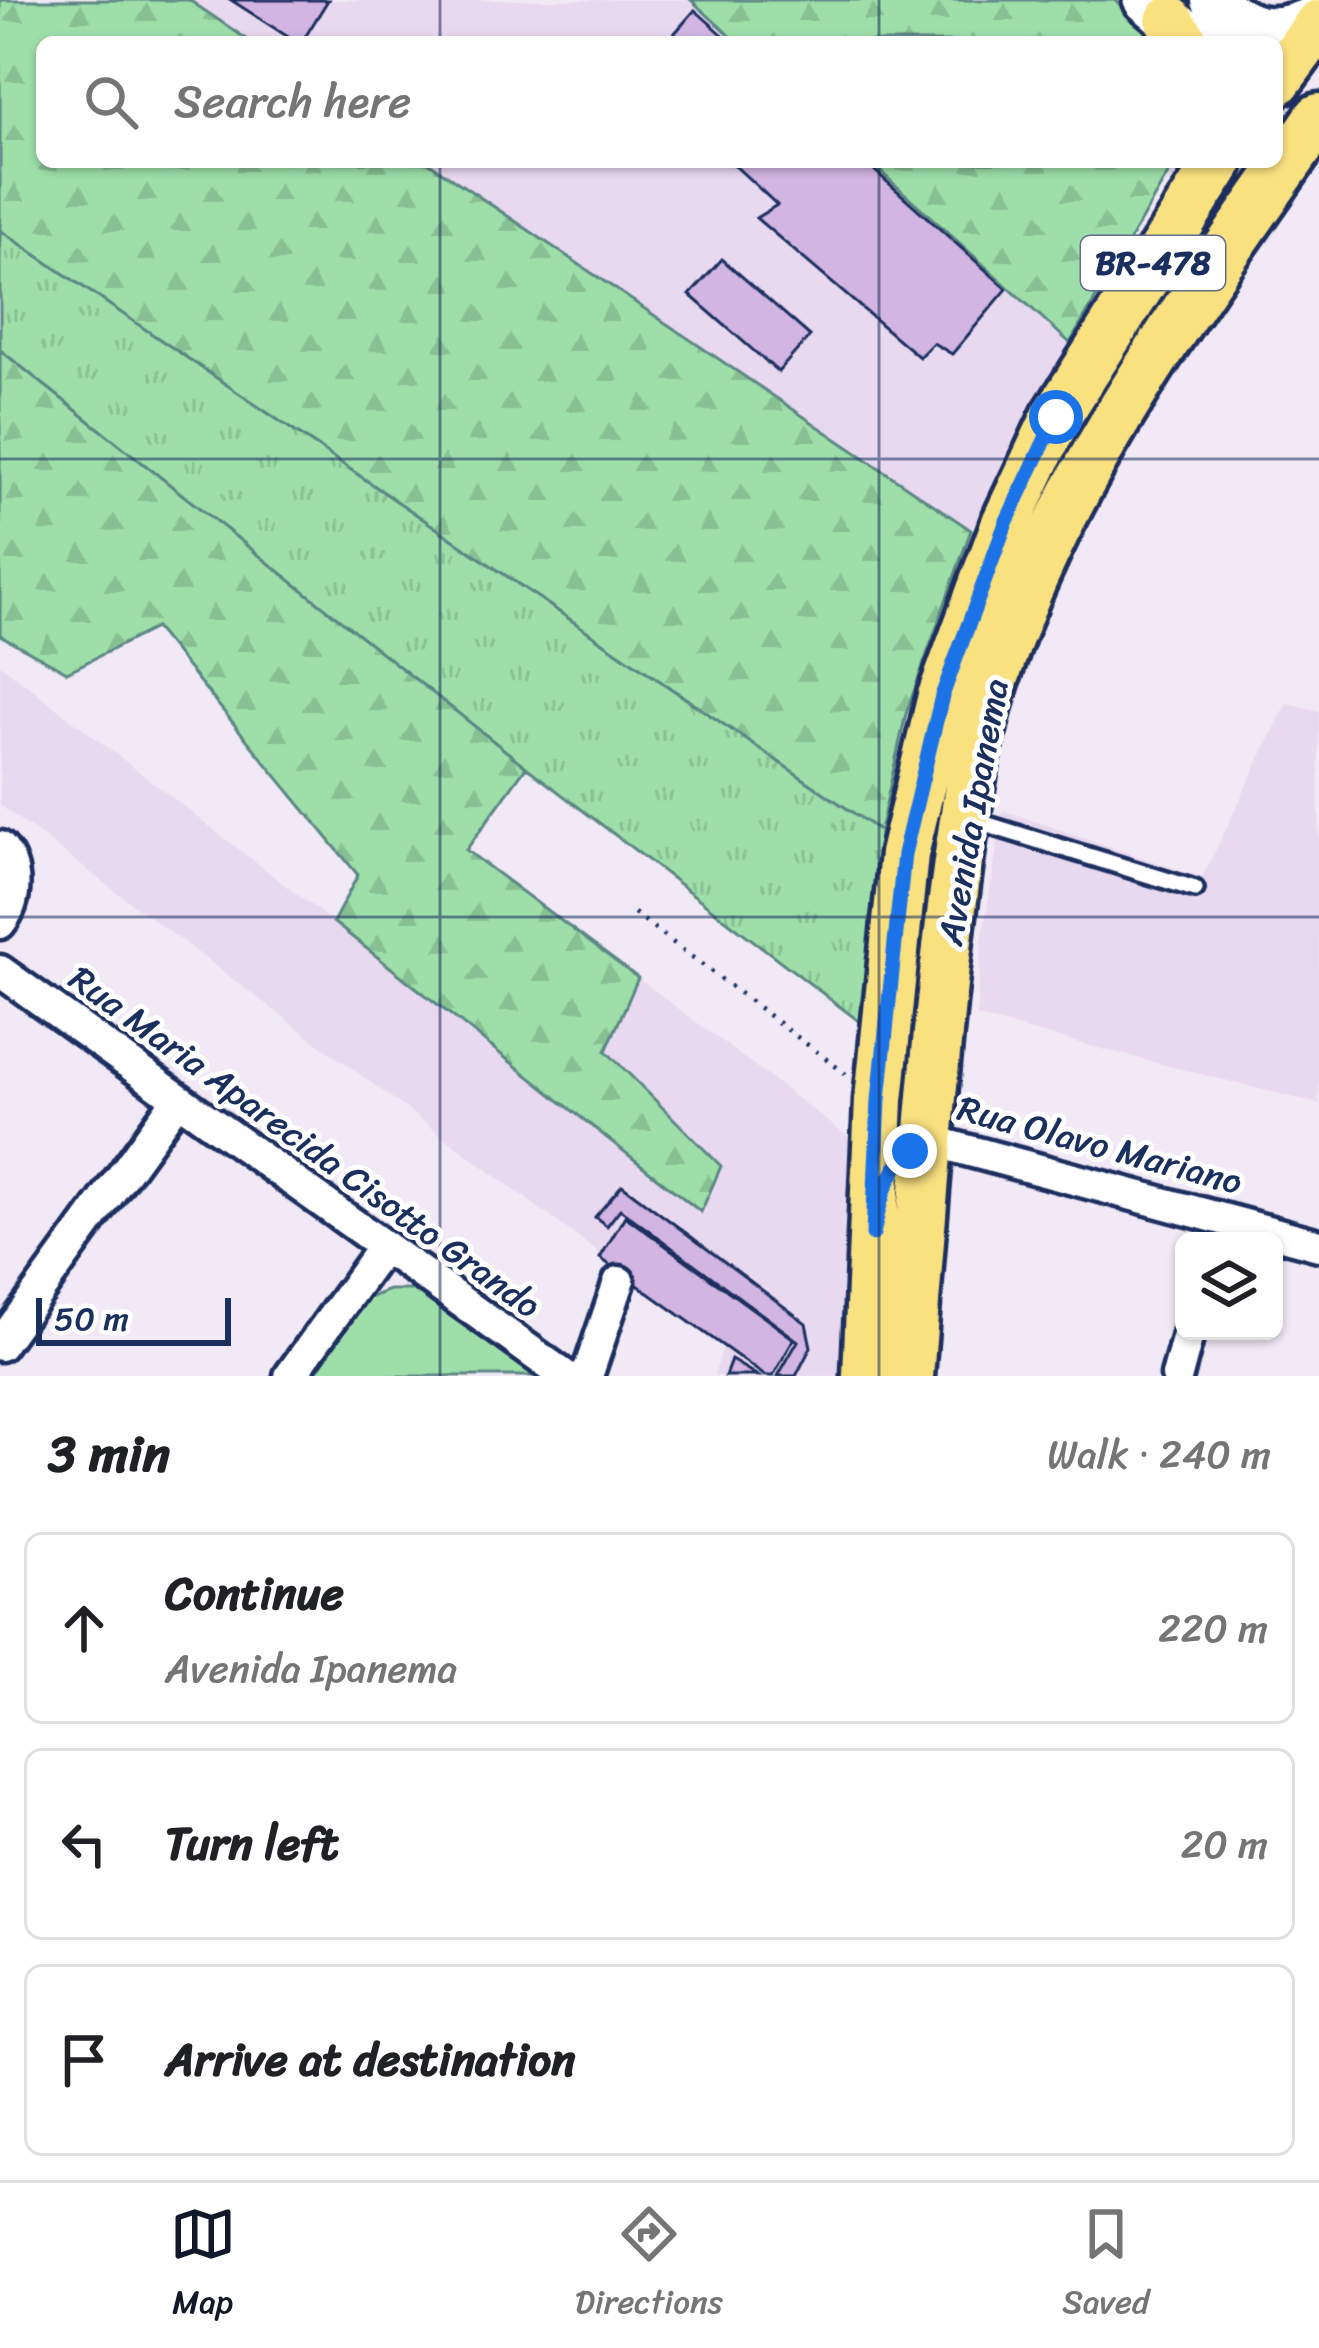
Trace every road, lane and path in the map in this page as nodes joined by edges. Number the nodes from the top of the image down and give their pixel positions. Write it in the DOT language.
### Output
graph roads {
  1 [pos="1214,0"];
  2 [pos="1319,15"];
  3 [pos="1319,24"];
  4 [pos="1289,74"];
  5 [pos="1319,118"];
  6 [pos="1215,168"];
  7 [pos="964,817"];
  8 [pos="0,847"];
  9 [pos="1196,889"];
  10 [pos="634,913"];
  11 [pos="0,923"];
  12 [pos="0,971"];
  13 [pos="177,1100"];
  14 [pos="879,1100"];
  15 [pos="929,1140"];
  16 [pos="1215,1229"];
  17 [pos="873,1234"];
  18 [pos="1319,1245"];
  19 [pos="384,1246"];
  20 [pos="619,1282"];
  21 [pos="1187,1340"];
  22 [pos="0,1345"];
  23 [pos="290,1376"];
  24 [pos="565,1376"];
  25 [pos="587,1376"];
  26 [pos="866,1376"];
  27 [pos="909,1376"];
  28 [pos="1178,1376"];
  1 -- 2 [label="main road"];
  3 -- 4 [label="main road"];
  5 -- 7 [label="main road, Avenida Ipanema / BR-478"];
  6 -- 14 [label="main road, Avenida Ipanema / BR-478"];
  7 -- 9 [label="lane"];
  7 -- 15 [label="main road, Avenida Ipanema / BR-478"];
  8 -- 11 [label="street"];
  10 -- 14 [label="path"];
  12 -- 13 [label="street, Rua Maria Aparecida Cisotto Grando"];
  13 -- 19 [label="street, Rua Maria Aparecida Cisotto Grando"];
  13 -- 22 [label="street"];
  14 -- 17 [label="main road, Avenida Ipanema / BR-478"];
  15 -- 16 [label="street, Rua Olavo Mariano"];
  15 -- 17 [label="main road"];
  15 -- 27 [label="main road, Avenida Ipanema / BR-478"];
  16 -- 18 [label="street, Rua Olavo Mariano"];
  17 -- 26 [label="main road, Avenida Ipanema / BR-478"];
  19 -- 23 [label="street"];
  19 -- 24 [label="street, Rua Maria Aparecida Cisotto Grando"];
  20 -- 25 [label="street"];
  21 -- 28 [label="street"];
}
